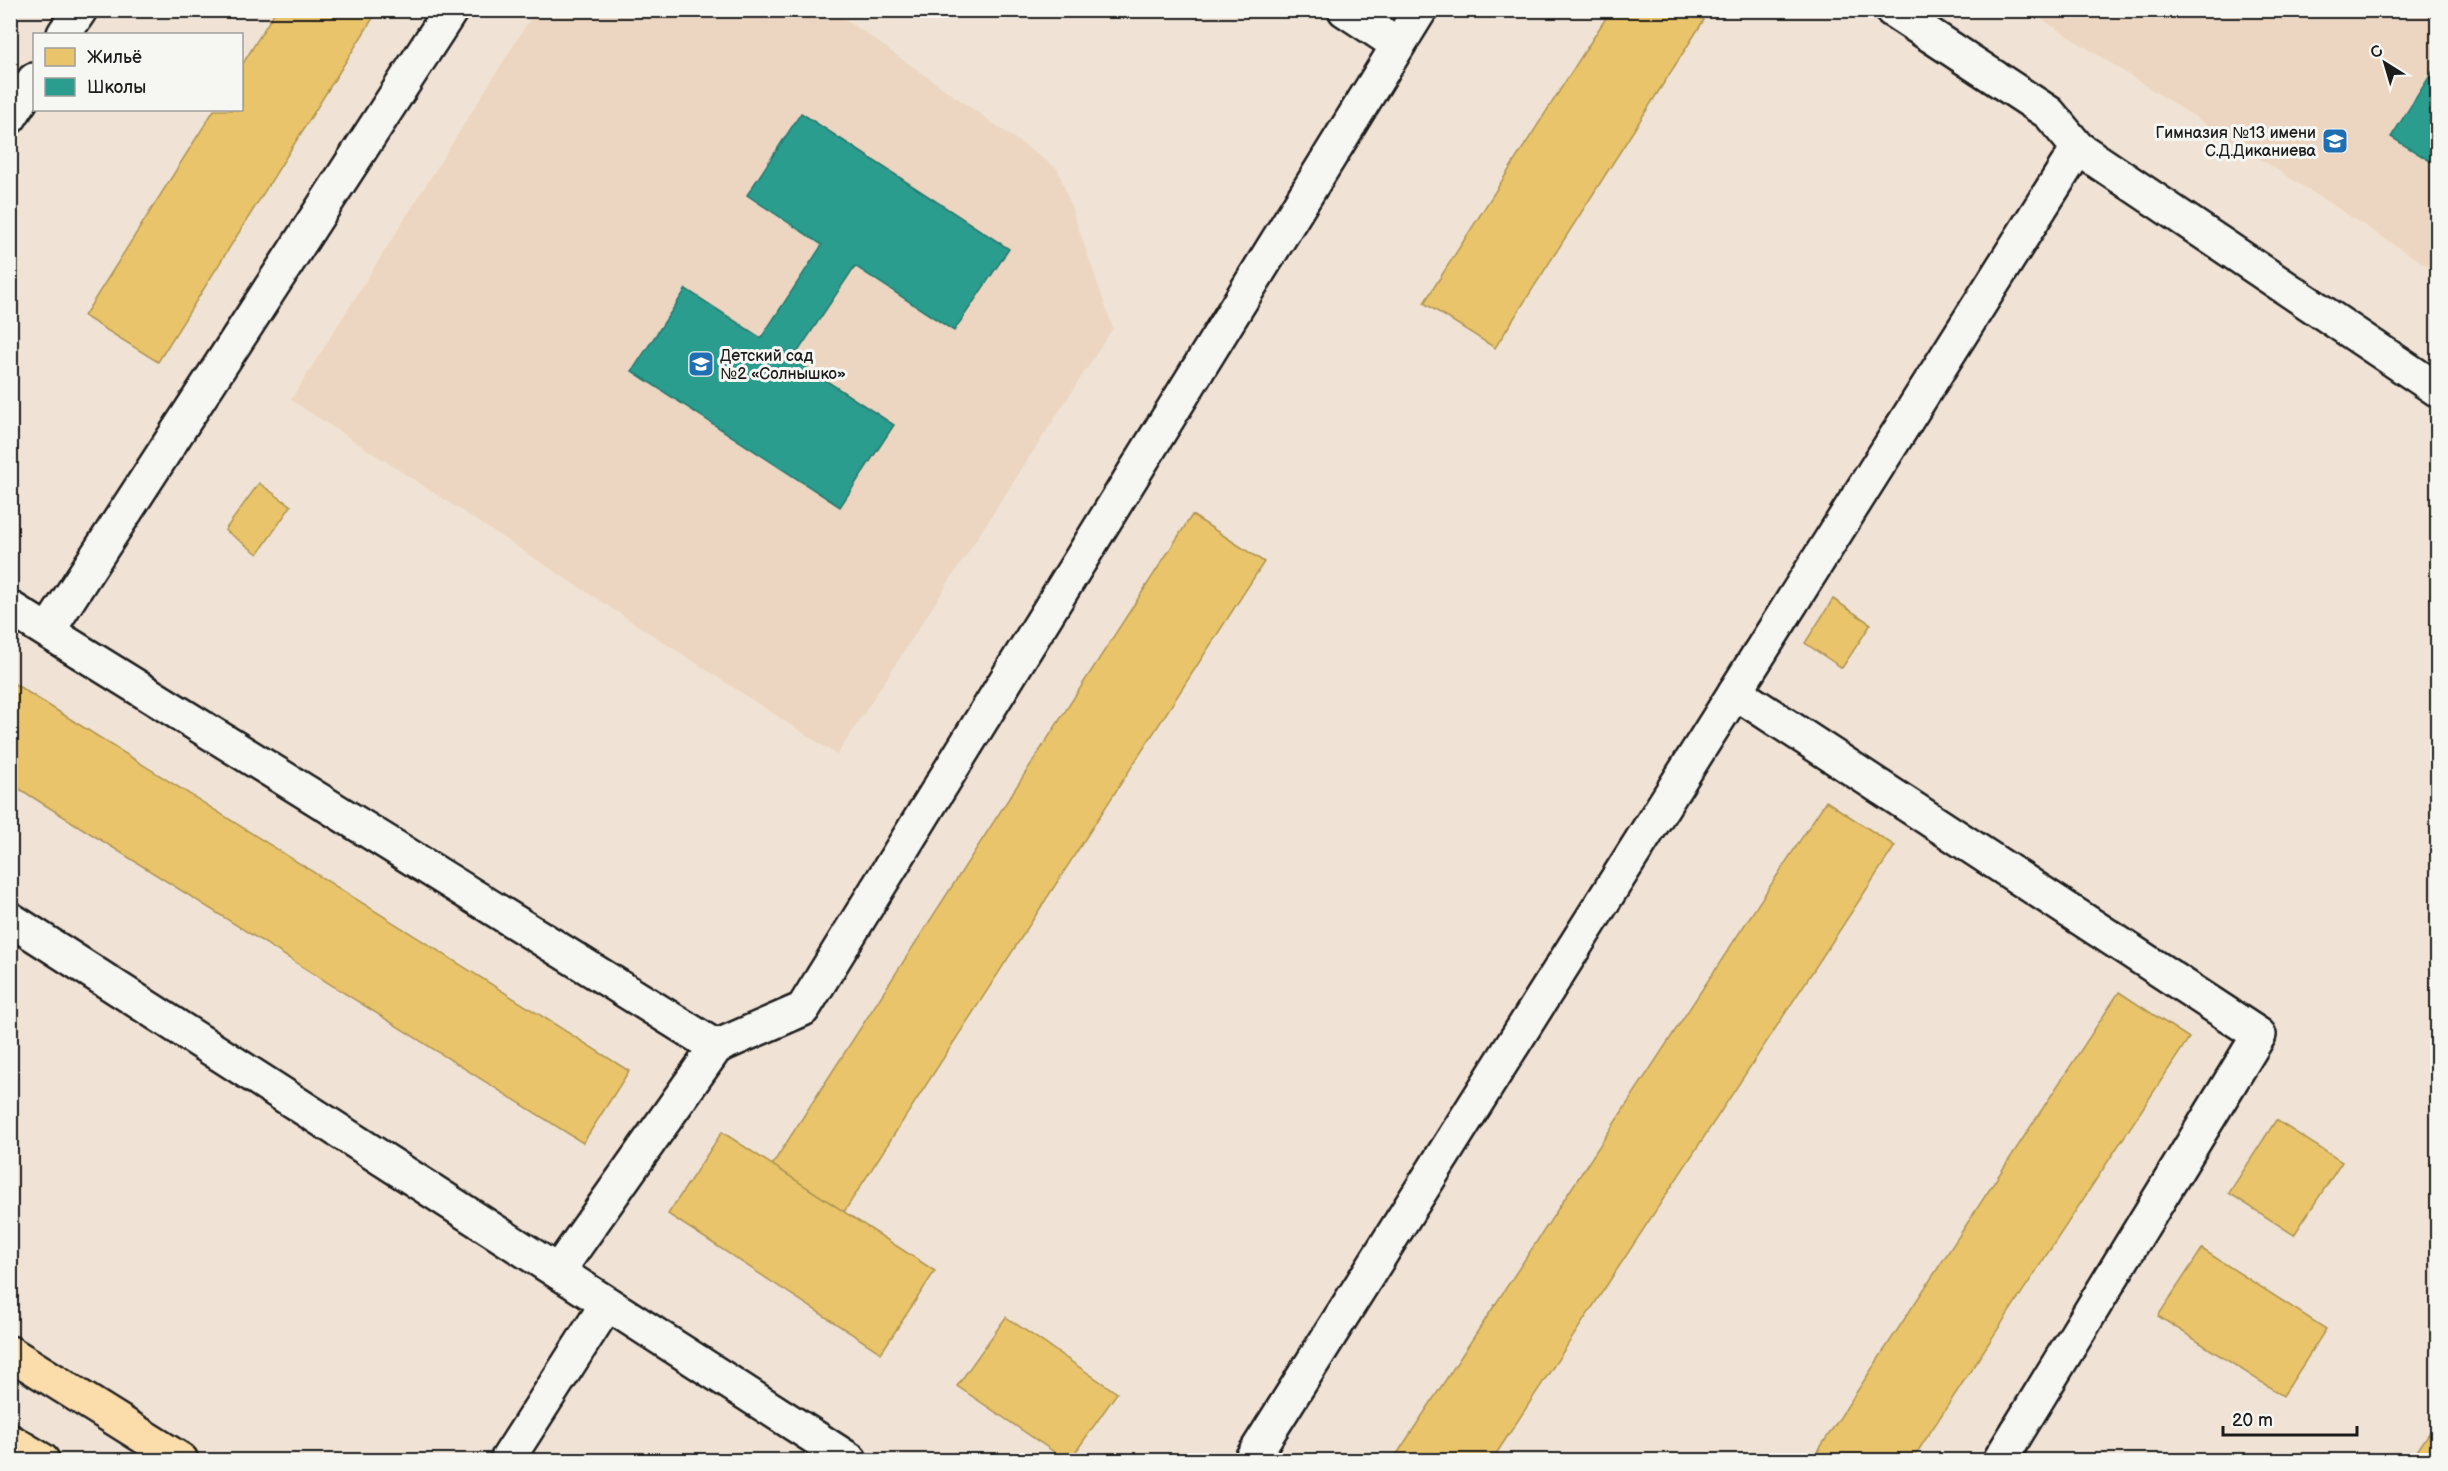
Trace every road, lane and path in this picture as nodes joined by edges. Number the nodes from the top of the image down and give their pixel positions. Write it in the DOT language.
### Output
graph roads {
  1 [pos="80,10"];
  2 [pos="451,10"];
  3 [pos="1345,10"];
  4 [pos="1420,10"];
  5 [pos="1892,10"];
  6 [pos="65,33"];
  7 [pos="1398,45"];
  8 [pos="33,82"];
  9 [pos="10,117"];
  10 [pos="2078,148"];
  11 [pos="2438,390"];
  12 [pos="10,608"];
  13 [pos="48,631"];
  14 [pos="1735,692"];
  15 [pos="10,919"];
  16 [pos="716,1047"];
  17 [pos="558,1271"];
  18 [pos="607,1304"];
  19 [pos="10,1353"];
  20 [pos="10,1441"];
  21 [pos="42,1461"];
  22 [pos="181,1461"];
  23 [pos="507,1461"];
  24 [pos="850,1461"];
  25 [pos="1251,1461"];
  26 [pos="2000,1461"];
  1 -- 6 [label="lane"];
  2 -- 13 [label="lane"];
  3 -- 7 [label="lane"];
  4 -- 7 [label="lane"];
  5 -- 10 [label="lane"];
  7 -- 16 [label="lane"];
  8 -- 9 [label="lane"];
  10 -- 11 [label="lane"];
  10 -- 14 [label="lane"];
  12 -- 13 [label="lane"];
  13 -- 16 [label="lane"];
  14 -- 25 [label="lane"];
  14 -- 26 [label="lane"];
  15 -- 17 [label="lane"];
  16 -- 17 [label="lane"];
  17 -- 18 [label="lane"];
  18 -- 23 [label="lane"];
  18 -- 24 [label="lane"];
  19 -- 22 [label="main road"];
  20 -- 21 [label="main road"];
}
